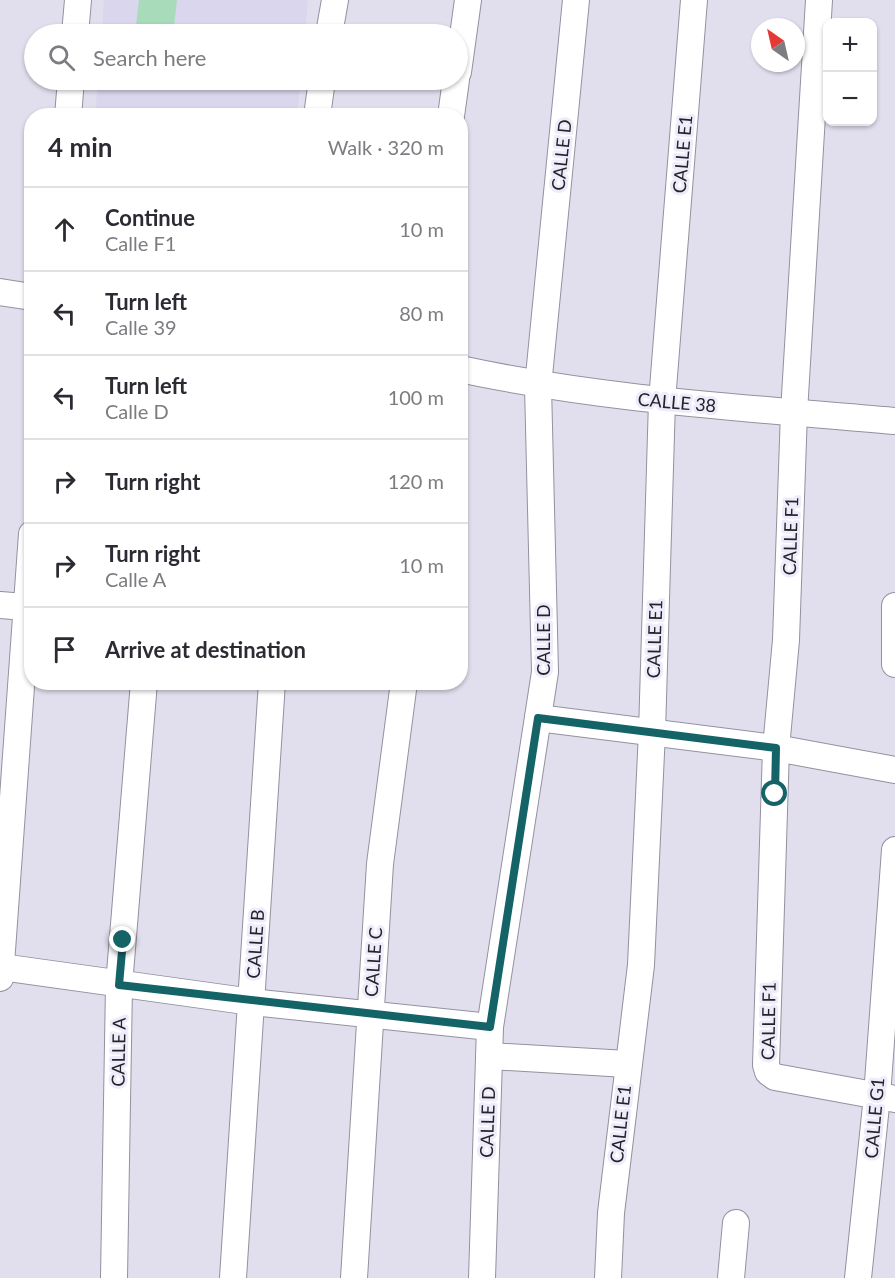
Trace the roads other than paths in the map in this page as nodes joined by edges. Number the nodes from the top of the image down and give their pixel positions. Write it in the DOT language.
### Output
graph roads {
  1 [pos="78,0"];
  2 [pos="334,0"];
  3 [pos="468,0"];
  4 [pos="576,0"];
  5 [pos="694,0"];
  6 [pos="819,0"];
  7 [pos="76,24"];
  8 [pos="330,24"];
  9 [pos="465,24"];
  10 [pos="70,90"];
  11 [pos="321,90"];
  12 [pos="455,90"];
  13 [pos="69,108"];
  14 [pos="318,108"];
  15 [pos="452,108"];
  16 [pos="0,292"];
  17 [pos="24,296"];
  18 [pos="468,371"];
  19 [pos="538,386"];
  20 [pos="662,401"];
  21 [pos="794,412"];
  22 [pos="895,420"];
  23 [pos="0,605"];
  24 [pos="895,606"];
  25 [pos="24,607"];
  26 [pos="24,620"];
  27 [pos="895,664"];
  28 [pos="143,690"];
  29 [pos="272,690"];
  30 [pos="403,690"];
  31 [pos="538,718"];
  32 [pos="652,732"];
  33 [pos="776,748"];
  34 [pos="895,770"];
  35 [pos="895,850"];
  36 [pos="2,914"];
  37 [pos="1,973"];
  38 [pos="119,985"];
  39 [pos="252,1002"];
  40 [pos="370,1014"];
  41 [pos="490,1027"];
  42 [pos="489,1056"];
  43 [pos="627,1064"];
  44 [pos="886,1097"];
  45 [pos="736,1223"];
  46 [pos="114,1278"];
  47 [pos="233,1278"];
  48 [pos="354,1278"];
  49 [pos="482,1278"];
  50 [pos="608,1278"];
  51 [pos="732,1278"];
  52 [pos="858,1278"];
  1 -- 7 [label="street"];
  2 -- 8 [label="street"];
  3 -- 9 [label="street"];
  4 -- 19 [label="street, CALLE D"];
  5 -- 20 [label="street, CALLE E1"];
  6 -- 21 [label="street, CALLE F1"];
  10 -- 13 [label="street"];
  11 -- 14 [label="street"];
  12 -- 15 [label="street"];
  16 -- 17 [label="street"];
  18 -- 19 [label="street, CALLE 38"];
  19 -- 20 [label="street, CALLE 38"];
  19 -- 31 [label="street, CALLE D"];
  20 -- 21 [label="street, CALLE 38"];
  20 -- 32 [label="street, CALLE E1"];
  21 -- 22 [label="street, CALLE 38"];
  21 -- 33 [label="street, CALLE F1"];
  23 -- 25 [label="street"];
  24 -- 27 [label="street"];
  26 -- 36 [label="street"];
  28 -- 38 [label="street, CALLE A"];
  29 -- 39 [label="street, CALLE B"];
  30 -- 40 [label="street, CALLE C"];
  31 -- 32 [label="street"];
  31 -- 41 [label="street, CALLE D"];
  32 -- 33 [label="street"];
  32 -- 43 [label="street, CALLE E1"];
  33 -- 34 [label="street"];
  33 -- 44 [label="street, CALLE F1"];
  35 -- 44 [label="street, CALLE G1"];
  36 -- 37 [label="street"];
  37 -- 38 [label="street"];
  38 -- 39 [label="street"];
  38 -- 46 [label="street, CALLE A"];
  39 -- 40 [label="street"];
  39 -- 47 [label="street, CALLE B"];
  40 -- 41 [label="street"];
  40 -- 48 [label="street, CALLE C"];
  41 -- 42 [label="street, CALLE D"];
  42 -- 43 [label="street"];
  42 -- 49 [label="street, CALLE D"];
  43 -- 50 [label="street, CALLE E1"];
  44 -- 52 [label="street, CALLE G1"];
  45 -- 51 [label="street"];
}
